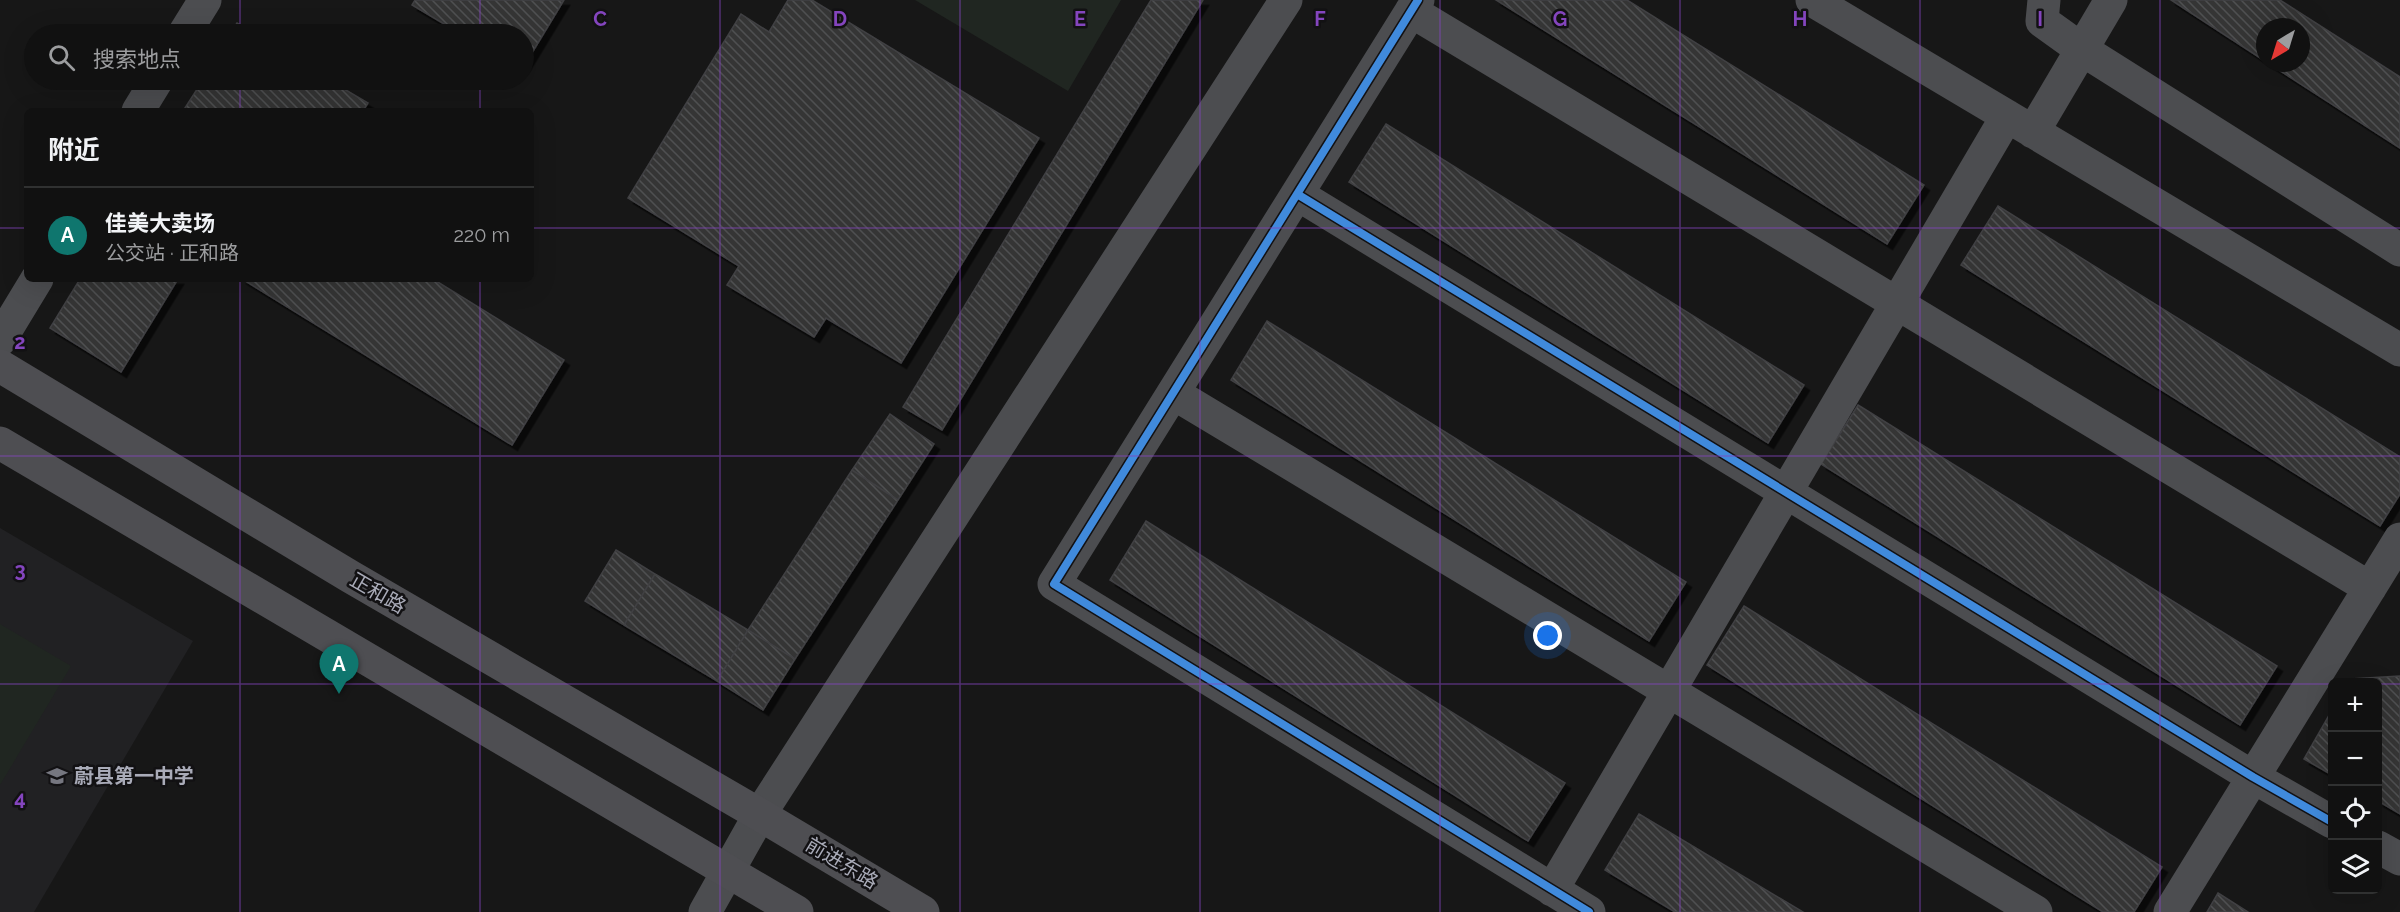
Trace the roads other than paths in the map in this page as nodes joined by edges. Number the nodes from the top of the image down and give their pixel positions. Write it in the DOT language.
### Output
graph roads {
  1 [pos="205,0"];
  2 [pos="1286,0"];
  3 [pos="1812,0"];
  4 [pos="2044,0"];
  5 [pos="2111,0"];
  6 [pos="1415,5"];
  7 [pos="190,24"];
  8 [pos="2081,49"];
  9 [pos="151,90"];
  10 [pos="140,108"];
  11 [pos="2020,124"];
  12 [pos="1297,194"];
  13 [pos="2400,250"];
  14 [pos="35,282"];
  15 [pos="1897,303"];
  16 [pos="0,340"];
  17 [pos="2400,350"];
  18 [pos="0,366"];
  19 [pos="1173,393"];
  20 [pos="0,442"];
  21 [pos="1786,492"];
  22 [pos="2400,539"];
  23 [pos="2370,588"];
  24 [pos="1669,691"];
  25 [pos="2253,777"];
  26 [pos="760,814"];
  27 [pos="2328,820"];
  28 [pos="2382,849"];
  29 [pos="2400,859"];
  30 [pos="730,871"];
  31 [pos="1552,890"];
  32 [pos="705,912"];
  33 [pos="797,912"];
  34 [pos="923,912"];
  35 [pos="1589,912"];
  36 [pos="2036,912"];
  37 [pos="2169,912"];
  1 -- 7 [label="street"];
  2 -- 26 [label="street"];
  3 -- 11 [label="street"];
  4 -- 8 [label="street"];
  5 -- 8 [label="street"];
  6 -- 12 [label="street"];
  6 -- 15 [label="street"];
  8 -- 11 [label="street"];
  8 -- 13 [label="street"];
  9 -- 10 [label="street"];
  11 -- 15 [label="street"];
  11 -- 17 [label="street"];
  12 -- 19 [label="street"];
  12 -- 21 [label="street"];
  14 -- 16 [label="street"];
  15 -- 21 [label="street"];
  15 -- 23 [label="street"];
  18 -- 26 [label="main road, 正和路"];
  19 -- 24 [label="street"];
  19 -- 31 [label="street"];
  20 -- 30 [label="main road"];
  21 -- 24 [label="street"];
  21 -- 25 [label="street"];
  22 -- 23 [label="street"];
  23 -- 25 [label="street"];
  24 -- 31 [label="street"];
  24 -- 36 [label="street"];
  25 -- 27 [label="street"];
  25 -- 37 [label="street"];
  26 -- 30 [label="street"];
  26 -- 34 [label="main road, 前进东路"];
  28 -- 29 [label="street"];
  30 -- 32 [label="street"];
  30 -- 33 [label="main road"];
  31 -- 35 [label="street"];
}
